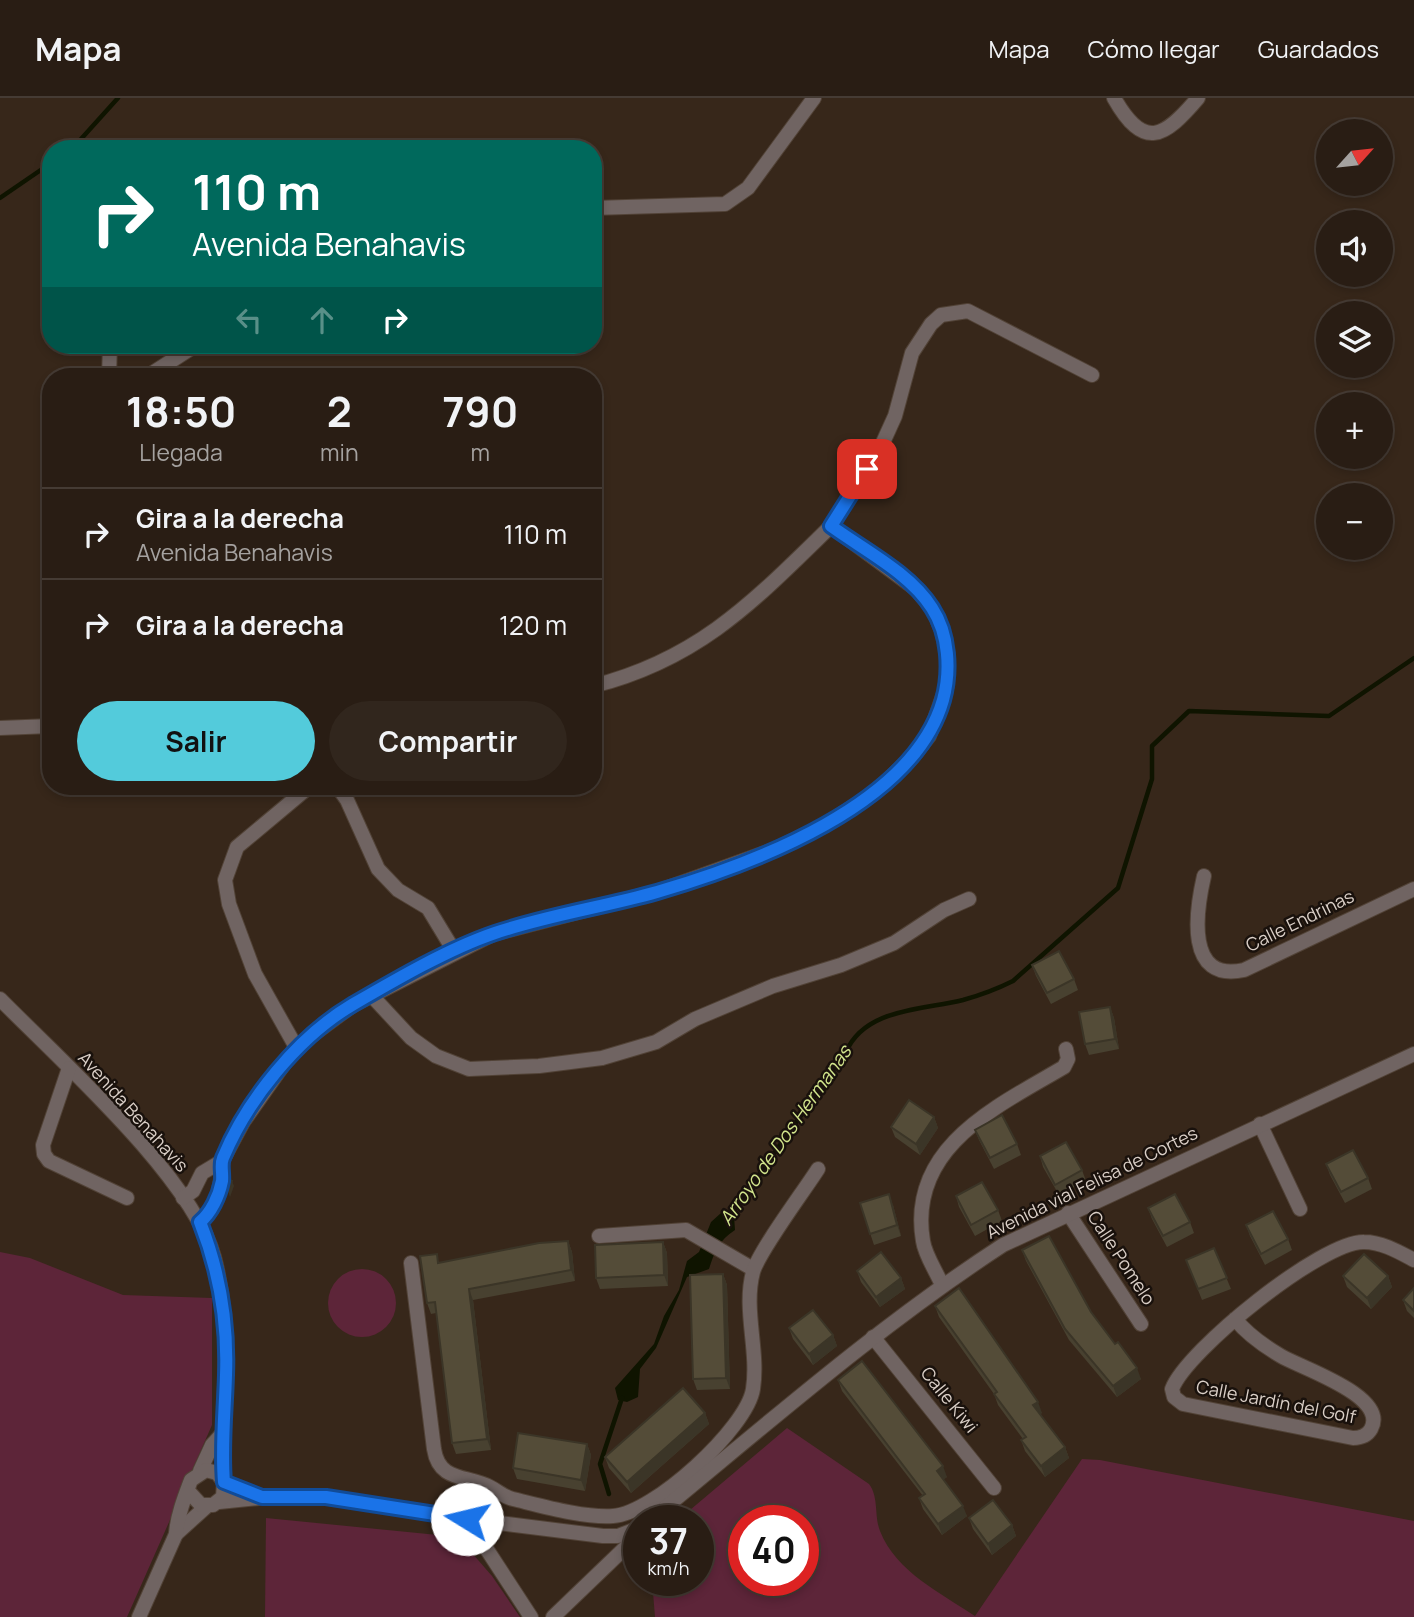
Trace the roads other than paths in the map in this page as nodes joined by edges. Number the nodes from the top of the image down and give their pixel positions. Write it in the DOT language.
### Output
graph roads {
  1 [pos="814,98"];
  2 [pos="1114,98"];
  3 [pos="1198,98"];
  4 [pos="602,208"];
  5 [pos="182,354"];
  6 [pos="160,368"];
  7 [pos="1092,375"];
  8 [pos="831,526"];
  9 [pos="602,683"];
  10 [pos="42,726"];
  11 [pos="0,728"];
  12 [pos="299,795"];
  13 [pos="342,795"];
  14 [pos="1204,876"];
  15 [pos="1414,889"];
  16 [pos="969,899"];
  17 [pos="454,951"];
  18 [pos="372,996"];
  19 [pos="0,999"];
  20 [pos="296,1047"];
  21 [pos="1066,1049"];
  22 [pos="1414,1054"];
  23 [pos="69,1068"];
  24 [pos="1260,1124"];
  25 [pos="222,1161"];
  26 [pos="818,1169"];
  27 [pos="127,1198"];
  28 [pos="183,1198"];
  29 [pos="1300,1209"];
  30 [pos="1069,1213"];
  31 [pos="200,1222"];
  32 [pos="599,1236"];
  33 [pos="1414,1260"];
  34 [pos="411,1263"];
  35 [pos="754,1269"];
  36 [pos="942,1284"];
  37 [pos="1235,1319"];
  38 [pos="1141,1324"];
  39 [pos="873,1337"];
  40 [pos="223,1433"];
  41 [pos="200,1471"];
  42 [pos="223,1482"];
  43 [pos="468,1487"];
  44 [pos="994,1488"];
  45 [pos="189,1492"];
  46 [pos="262,1497"];
  47 [pos="213,1504"];
  48 [pos="668,1505"];
  49 [pos="467,1519"];
  50 [pos="623,1532"];
  51 [pos="176,1534"];
  52 [pos="623,1550"];
  53 [pos="139,1617"];
  54 [pos="531,1617"];
  55 [pos="553,1617"];
  1 -- 4 [label="street"];
  2 -- 3 [label="street"];
  5 -- 6 [label="street"];
  7 -- 8 [label="street"];
  8 -- 9 [label="street"];
  8 -- 17 [label="street"];
  10 -- 11 [label="street"];
  12 -- 20 [label="street"];
  13 -- 17 [label="street"];
  14 -- 15 [label="street, Calle Endrinas"];
  16 -- 18 [label="street"];
  17 -- 18 [label="street"];
  18 -- 20 [label="street"];
  19 -- 23 [label="street, Avenida Benahavis"];
  20 -- 25 [label="street"];
  21 -- 36 [label="street"];
  22 -- 24 [label="street, Avenida vial Felisa de Cortes"];
  23 -- 27 [label="street"];
  23 -- 28 [label="street, Avenida Benahavis"];
  24 -- 29 [label="street"];
  24 -- 30 [label="street, Avenida vial Felisa de Cortes"];
  25 -- 28 [label="street"];
  25 -- 31 [label="street"];
  26 -- 35 [label="street"];
  28 -- 31 [label="street, Avenida Benahavis"];
  30 -- 36 [label="street, Avenida vial Felisa de Cortes"];
  30 -- 38 [label="street, Calle Pomelo"];
  31 -- 40 [label="street, Avenida Benahavis"];
  32 -- 35 [label="street"];
  33 -- 37 [label="street, Calle Jardín del Golf"];
  34 -- 43 [label="street"];
  35 -- 43 [label="street"];
  36 -- 39 [label="street, Avenida vial Felisa de Cortes"];
  37 -- 37 [label="street, Calle Jardín del Golf"];
  39 -- 44 [label="street, Calle Kiwi"];
  39 -- 48 [label="street, Avenida vial Felisa de Cortes"];
  40 -- 41 [label="street"];
  40 -- 42 [label="street, Avenida Benahavis"];
  41 -- 42 [label="street"];
  41 -- 45 [label="street"];
  42 -- 46 [label="street"];
  42 -- 47 [label="street"];
  43 -- 49 [label="street"];
  45 -- 47 [label="street"];
  45 -- 51 [label="street"];
  46 -- 47 [label="street"];
  46 -- 49 [label="street"];
  47 -- 51 [label="street"];
  49 -- 50 [label="street"];
  49 -- 54 [label="street"];
  51 -- 53 [label="street"];
  52 -- 55 [label="street"];
}
